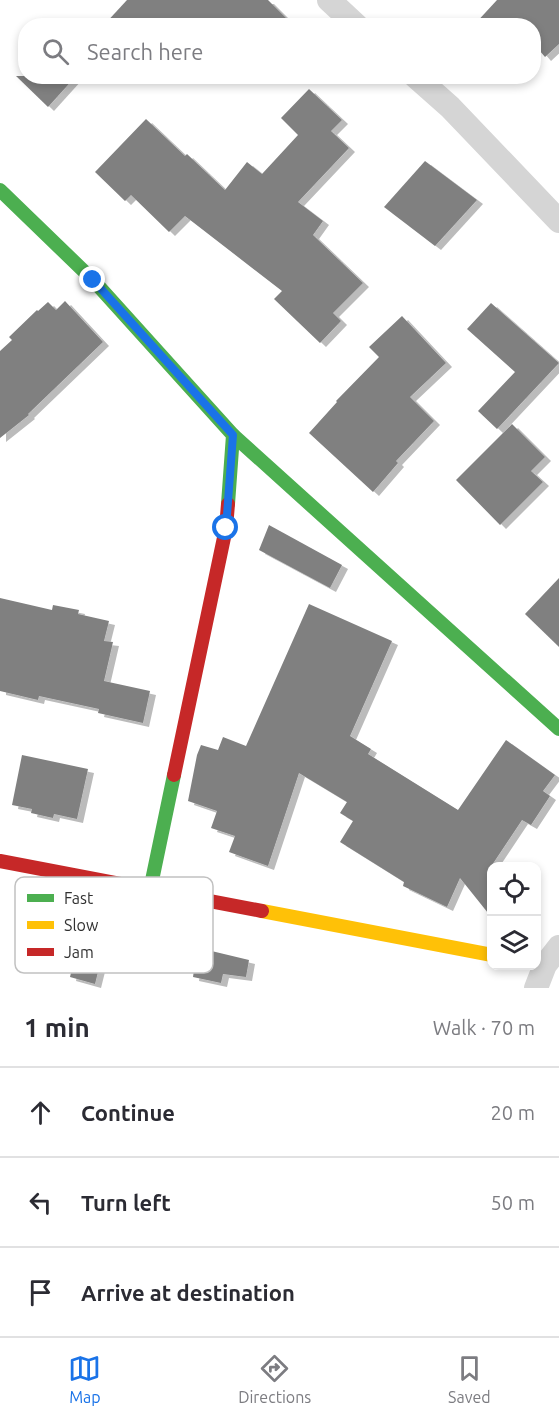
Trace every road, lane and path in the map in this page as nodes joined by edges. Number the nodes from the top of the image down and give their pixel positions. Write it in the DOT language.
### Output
graph roads {
  1 [pos="329,0"];
  2 [pos="348,18"];
  3 [pos="424,84"];
  4 [pos="0,190"];
  5 [pos="559,221"];
  6 [pos="233,435"];
  7 [pos="559,729"];
  8 [pos="0,861"];
  9 [pos="83,877"];
  10 [pos="153,877"];
  11 [pos="213,902"];
  12 [pos="487,954"];
  13 [pos="547,959"];
  14 [pos="536,988"];
  1 -- 2 [label="street"];
  3 -- 5 [label="street"];
  4 -- 6 [label="street"];
  6 -- 7 [label="street"];
  6 -- 10 [label="street"];
  8 -- 9 [label="street"];
  11 -- 12 [label="street"];
  13 -- 14 [label="street"];
}
